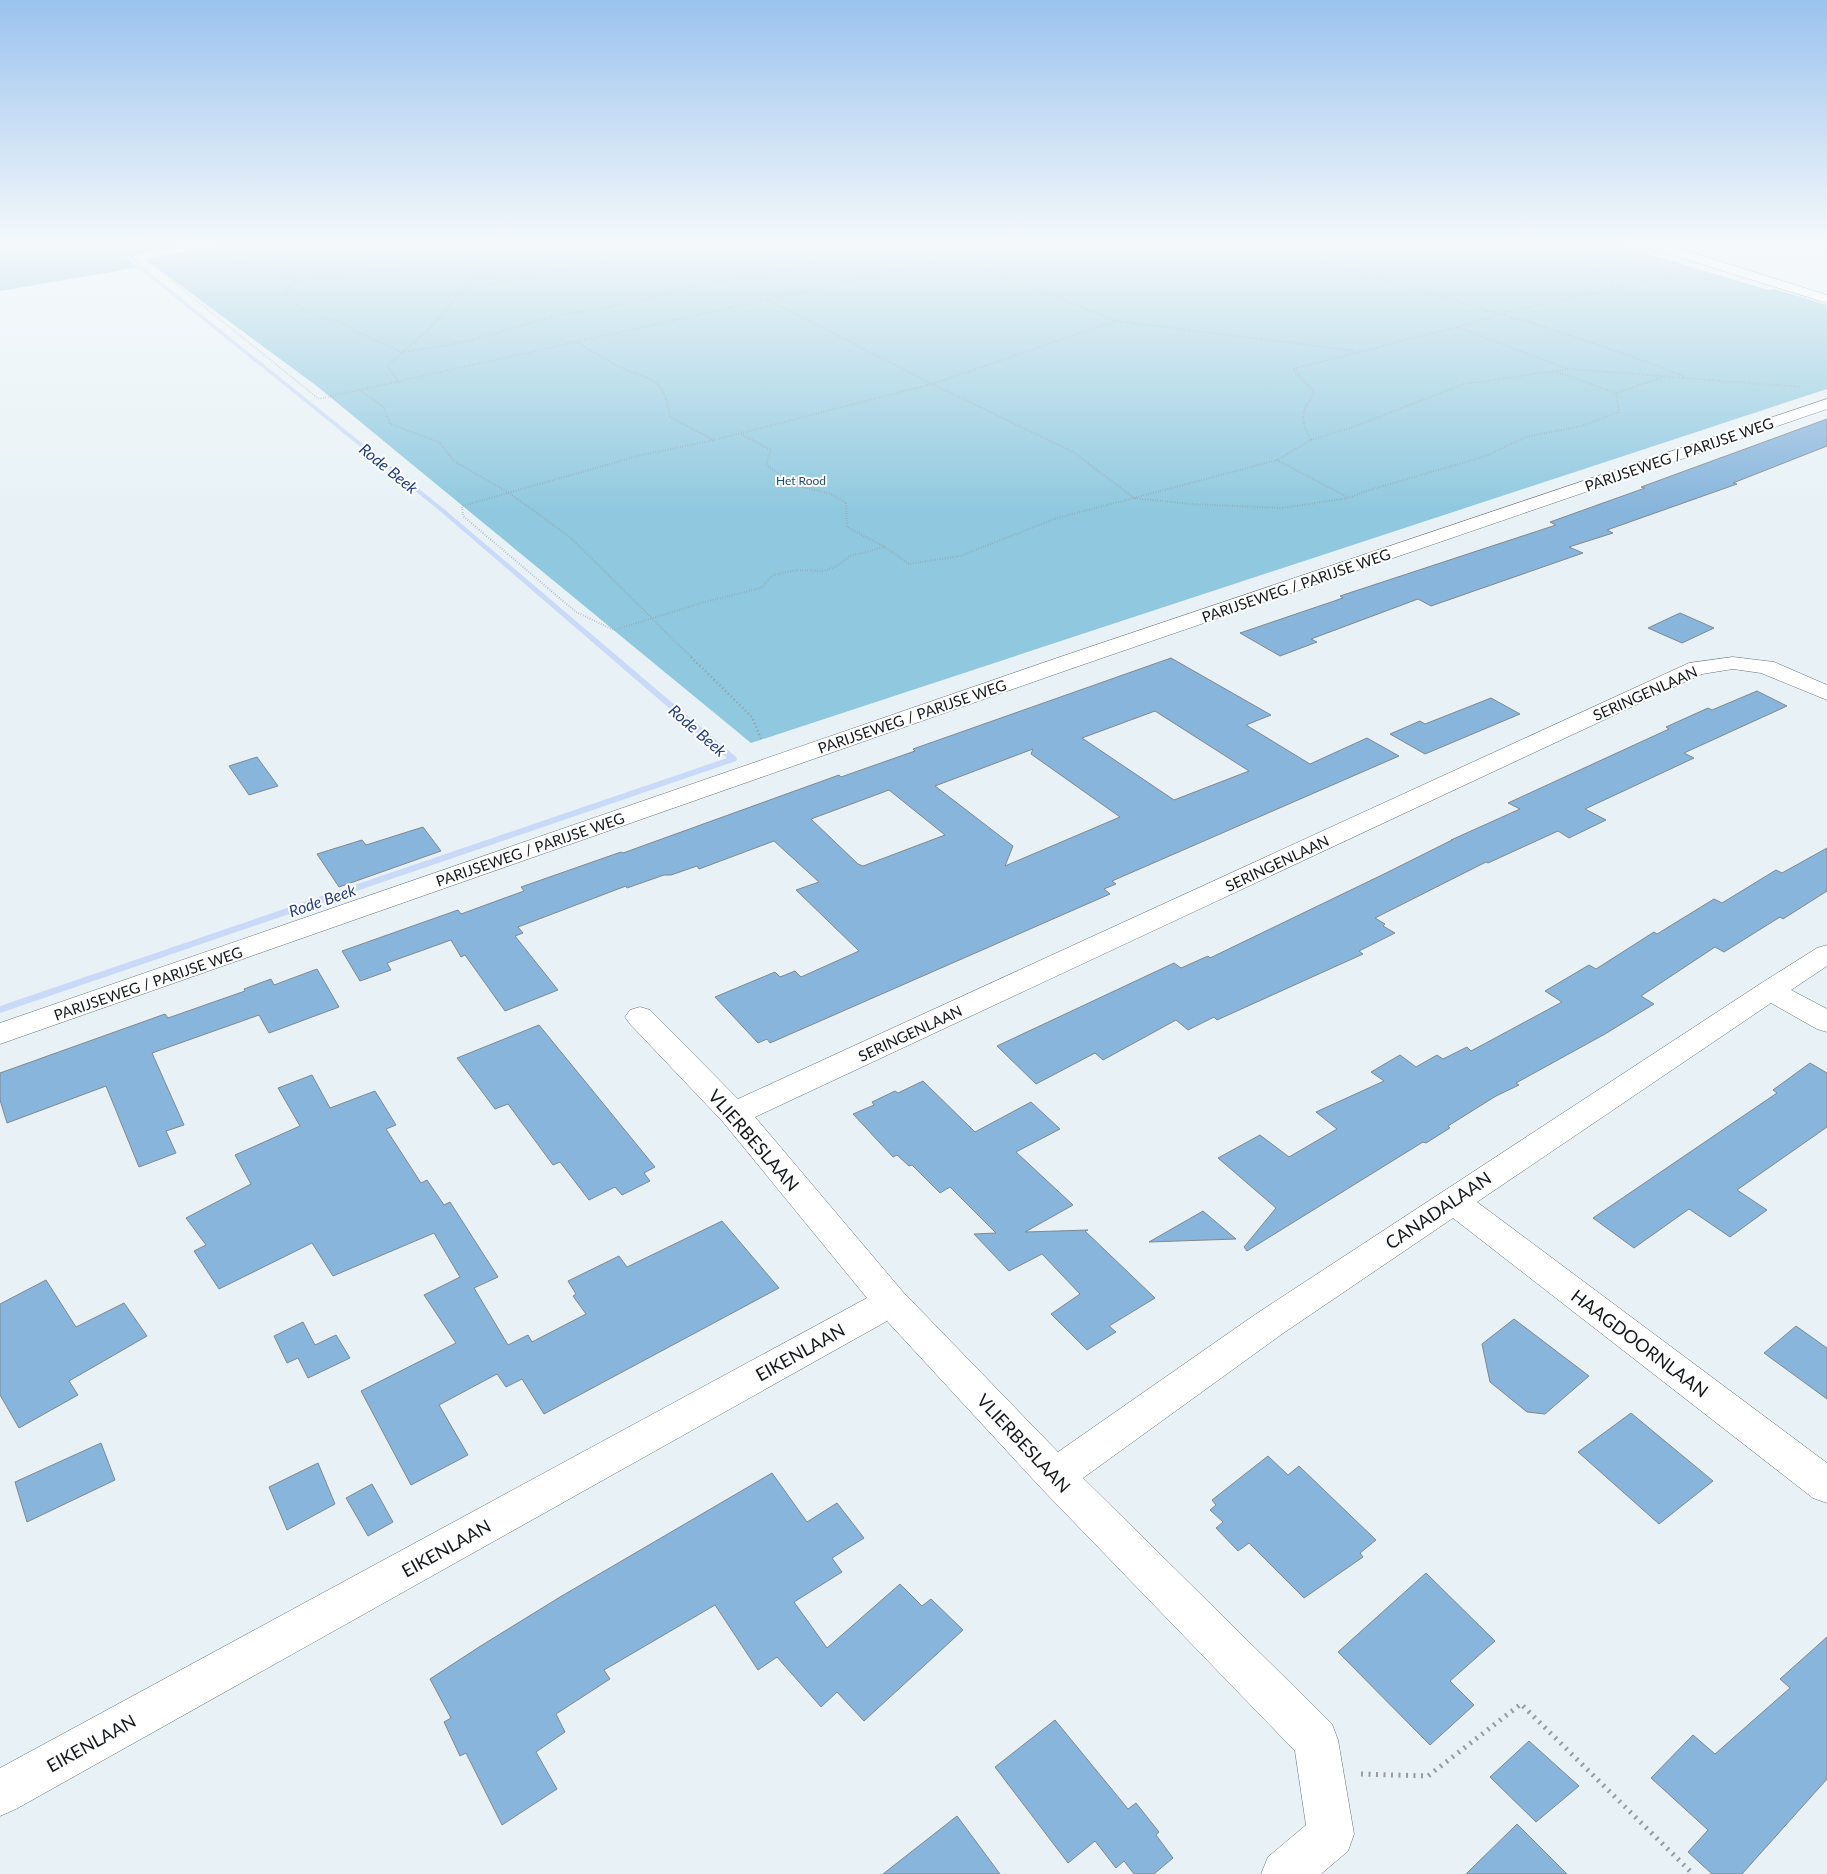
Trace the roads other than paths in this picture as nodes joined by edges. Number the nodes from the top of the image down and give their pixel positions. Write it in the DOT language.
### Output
graph roads {
  1 [pos="1827,404"];
  2 [pos="1827,694"];
  3 [pos="1827,954"];
  4 [pos="1770,990"];
  5 [pos="640,1017"];
  6 [pos="1827,1022"];
  7 [pos="0,1034"];
  8 [pos="734,1114"];
  9 [pos="1453,1201"];
  10 [pos="891,1302"];
  11 [pos="1055,1476"];
  12 [pos="1827,1486"];
  13 [pos="0,1793"];
  14 [pos="1285,1874"];
  1 -- 7 [label="street, PARIJSEWEG / PARIJSE WEG"];
  2 -- 8 [label="street, SERINGENLAAN"];
  3 -- 4 [label="street, CANADALAAN"];
  4 -- 6 [label="street"];
  4 -- 9 [label="street, CANADALAAN"];
  5 -- 8 [label="street, VLIERBESLAAN"];
  8 -- 10 [label="street, VLIERBESLAAN"];
  9 -- 11 [label="street, CANADALAAN"];
  9 -- 12 [label="street, HAAGDOORNLAAN"];
  10 -- 11 [label="street, VLIERBESLAAN"];
  10 -- 13 [label="street, EIKENLAAN"];
  11 -- 14 [label="street, VLIERBESLAAN"];
}
